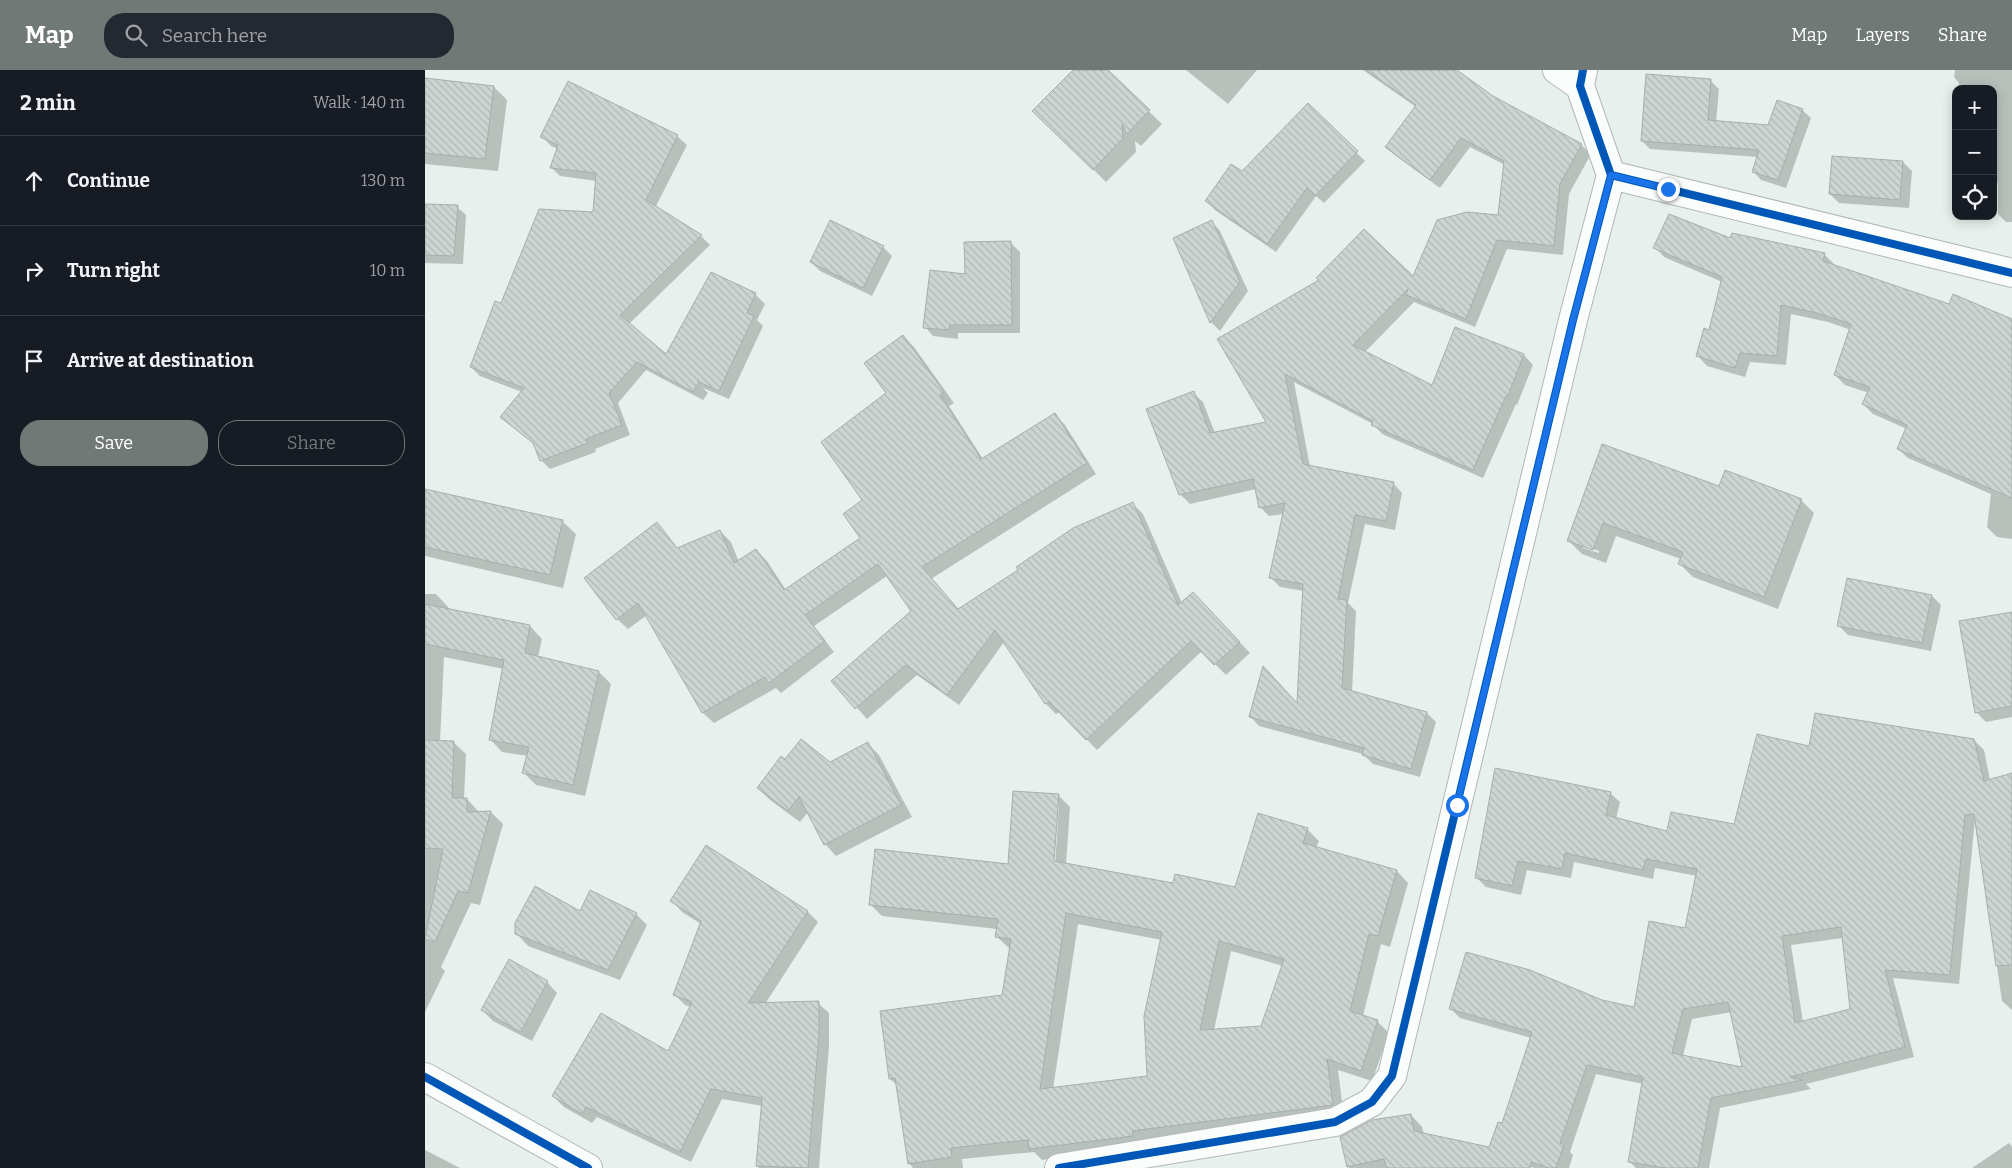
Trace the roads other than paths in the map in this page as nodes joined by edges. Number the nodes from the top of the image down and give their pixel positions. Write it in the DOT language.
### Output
graph roads {
  1 [pos="1557,70"];
  2 [pos="1582,78"];
  3 [pos="1611,175"];
  4 [pos="2012,273"];
  5 [pos="425,1077"];
  6 [pos="588,1168"];
  7 [pos="1059,1168"];
  1 -- 2 [label="street"];
  2 -- 3 [label="street"];
  3 -- 4 [label="street"];
  3 -- 7 [label="street"];
  5 -- 6 [label="street"];
}
